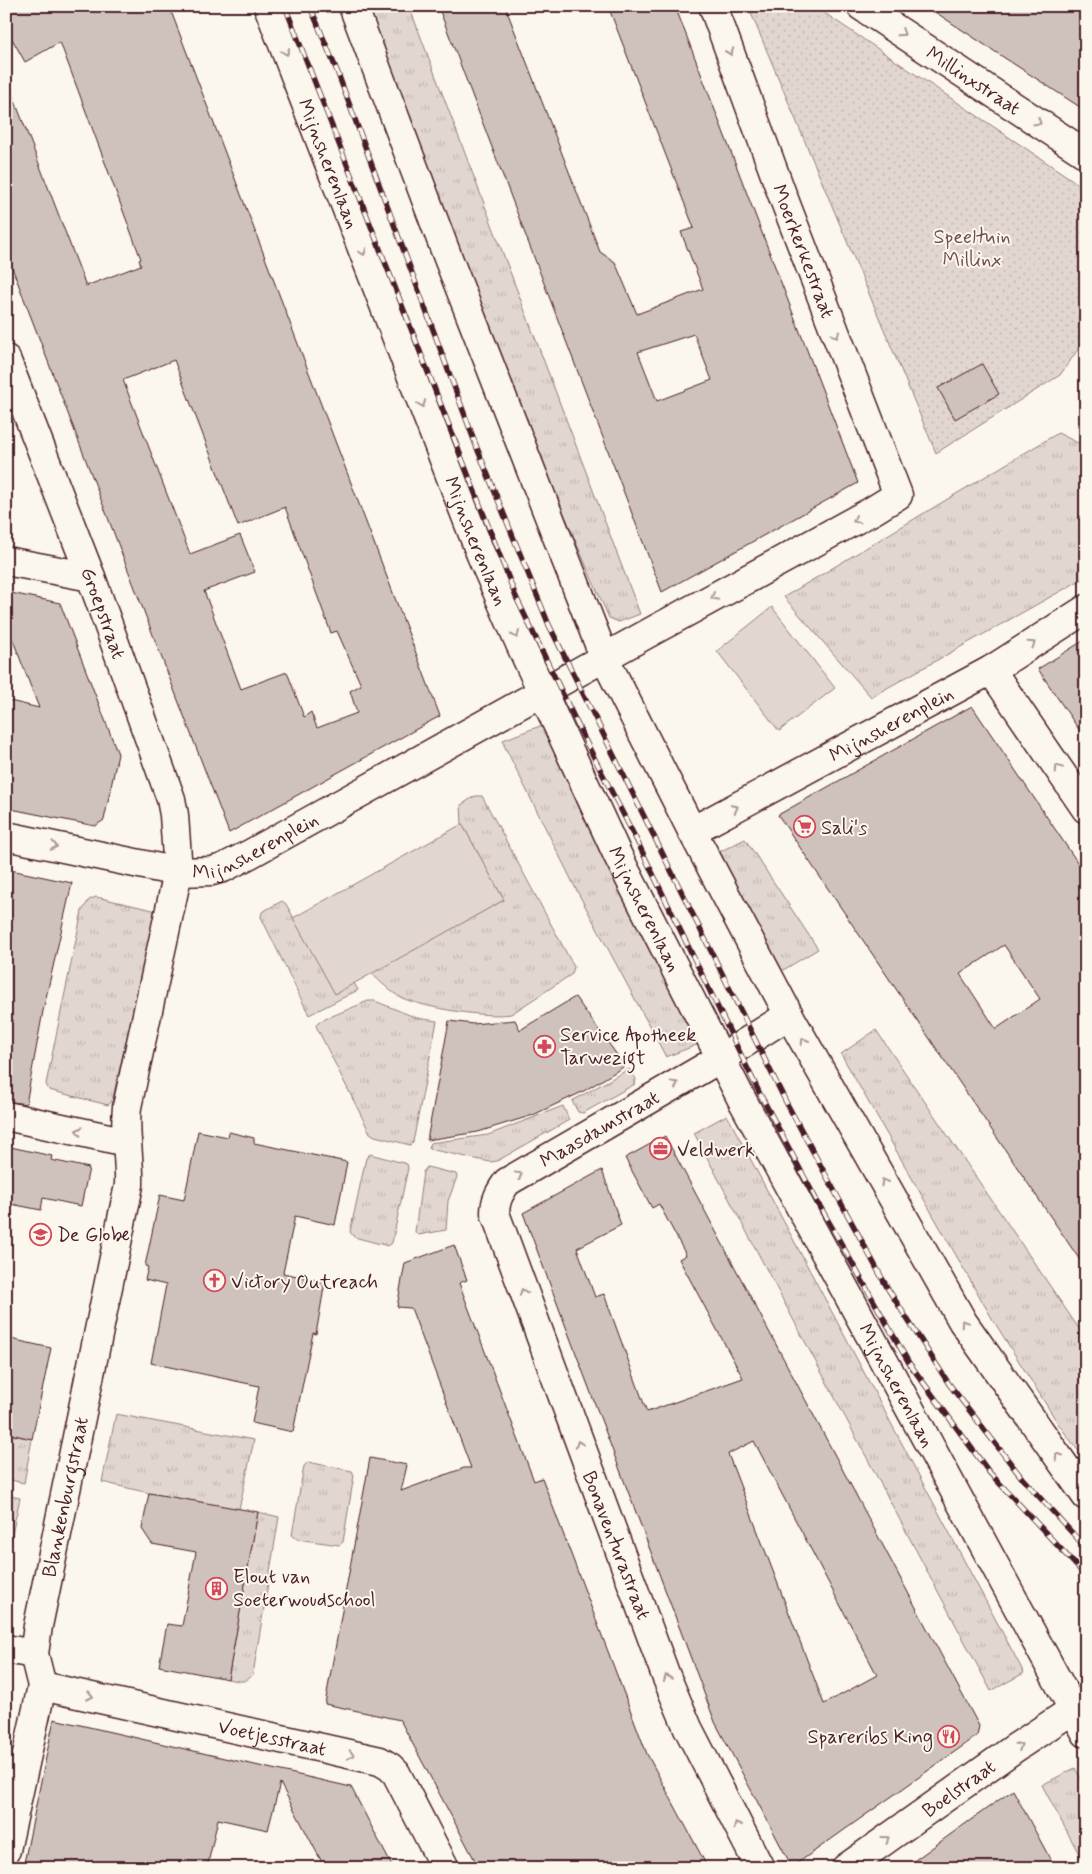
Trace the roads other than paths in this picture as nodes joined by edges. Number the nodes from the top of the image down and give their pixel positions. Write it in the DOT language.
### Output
graph roads {
  1 [pos="268,6"];
  2 [pos="353,6"];
  3 [pos="713,6"];
  4 [pos="861,6"];
  5 [pos="1086,154"];
  6 [pos="6,359"];
  7 [pos="6,561"];
  8 [pos="91,577"];
  9 [pos="1086,609"];
  10 [pos="604,657"];
  11 [pos="991,670"];
  12 [pos="543,691"];
  13 [pos="1086,809"];
  14 [pos="692,831"];
  15 [pos="6,836"];
  16 [pos="178,872"];
  17 [pos="789,1015"];
  18 [pos="721,1058"];
  19 [pos="6,1116"];
  20 [pos="126,1142"];
  21 [pos="495,1213"];
  22 [pos="1086,1496"];
  23 [pos="6,1649"];
  24 [pos="34,1654"];
  25 [pos="42,1686"];
  26 [pos="1081,1715"];
  27 [pos="6,1850"];
  28 [pos="446,1868"];
  29 [pos="760,1868"];
  30 [pos="846,1868"];
  1 -- 12 [label="street, Mijnsherenlaan, one-way"];
  2 -- 10 [label="street"];
  3 -- 10 [label="street, Moerkerkestraat, one-way"];
  4 -- 5 [label="street, Millinxstraat, one-way"];
  6 -- 8 [label="street, Groepstraat"];
  7 -- 8 [label="street"];
  8 -- 16 [label="street, Groepstraat"];
  11 -- 9 [label="street, Mijnsherenplein, one-way"];
  10 -- 12 [label="street, Mijnsherenplein"];
  10 -- 14 [label="street"];
  13 -- 11 [label="street, one-way"];
  14 -- 11 [label="street, Mijnsherenplein, one-way"];
  12 -- 16 [label="street, Mijnsherenplein"];
  12 -- 18 [label="street, Mijnsherenlaan"];
  14 -- 17 [label="street"];
  15 -- 16 [label="street, one-way"];
  16 -- 20 [label="street, Mijnsherenplein"];
  17 -- 18 [label="street"];
  22 -- 17 [label="street, one-way"];
  21 -- 18 [label="street, Maasdamstraat, one-way"];
  18 -- 26 [label="street, Mijnsherenlaan"];
  20 -- 19 [label="street, one-way"];
  20 -- 24 [label="street, Blankenburgstraat"];
  29 -- 21 [label="street, Bonaventurastraat, one-way"];
  23 -- 24 [label="street"];
  24 -- 25 [label="street, Blankenburgstraat"];
  25 -- 27 [label="street, Blankenburgstraat"];
  25 -- 28 [label="street, Voetjesstraat, one-way"];
  30 -- 26 [label="street, Boelstraat, one-way"];
}
